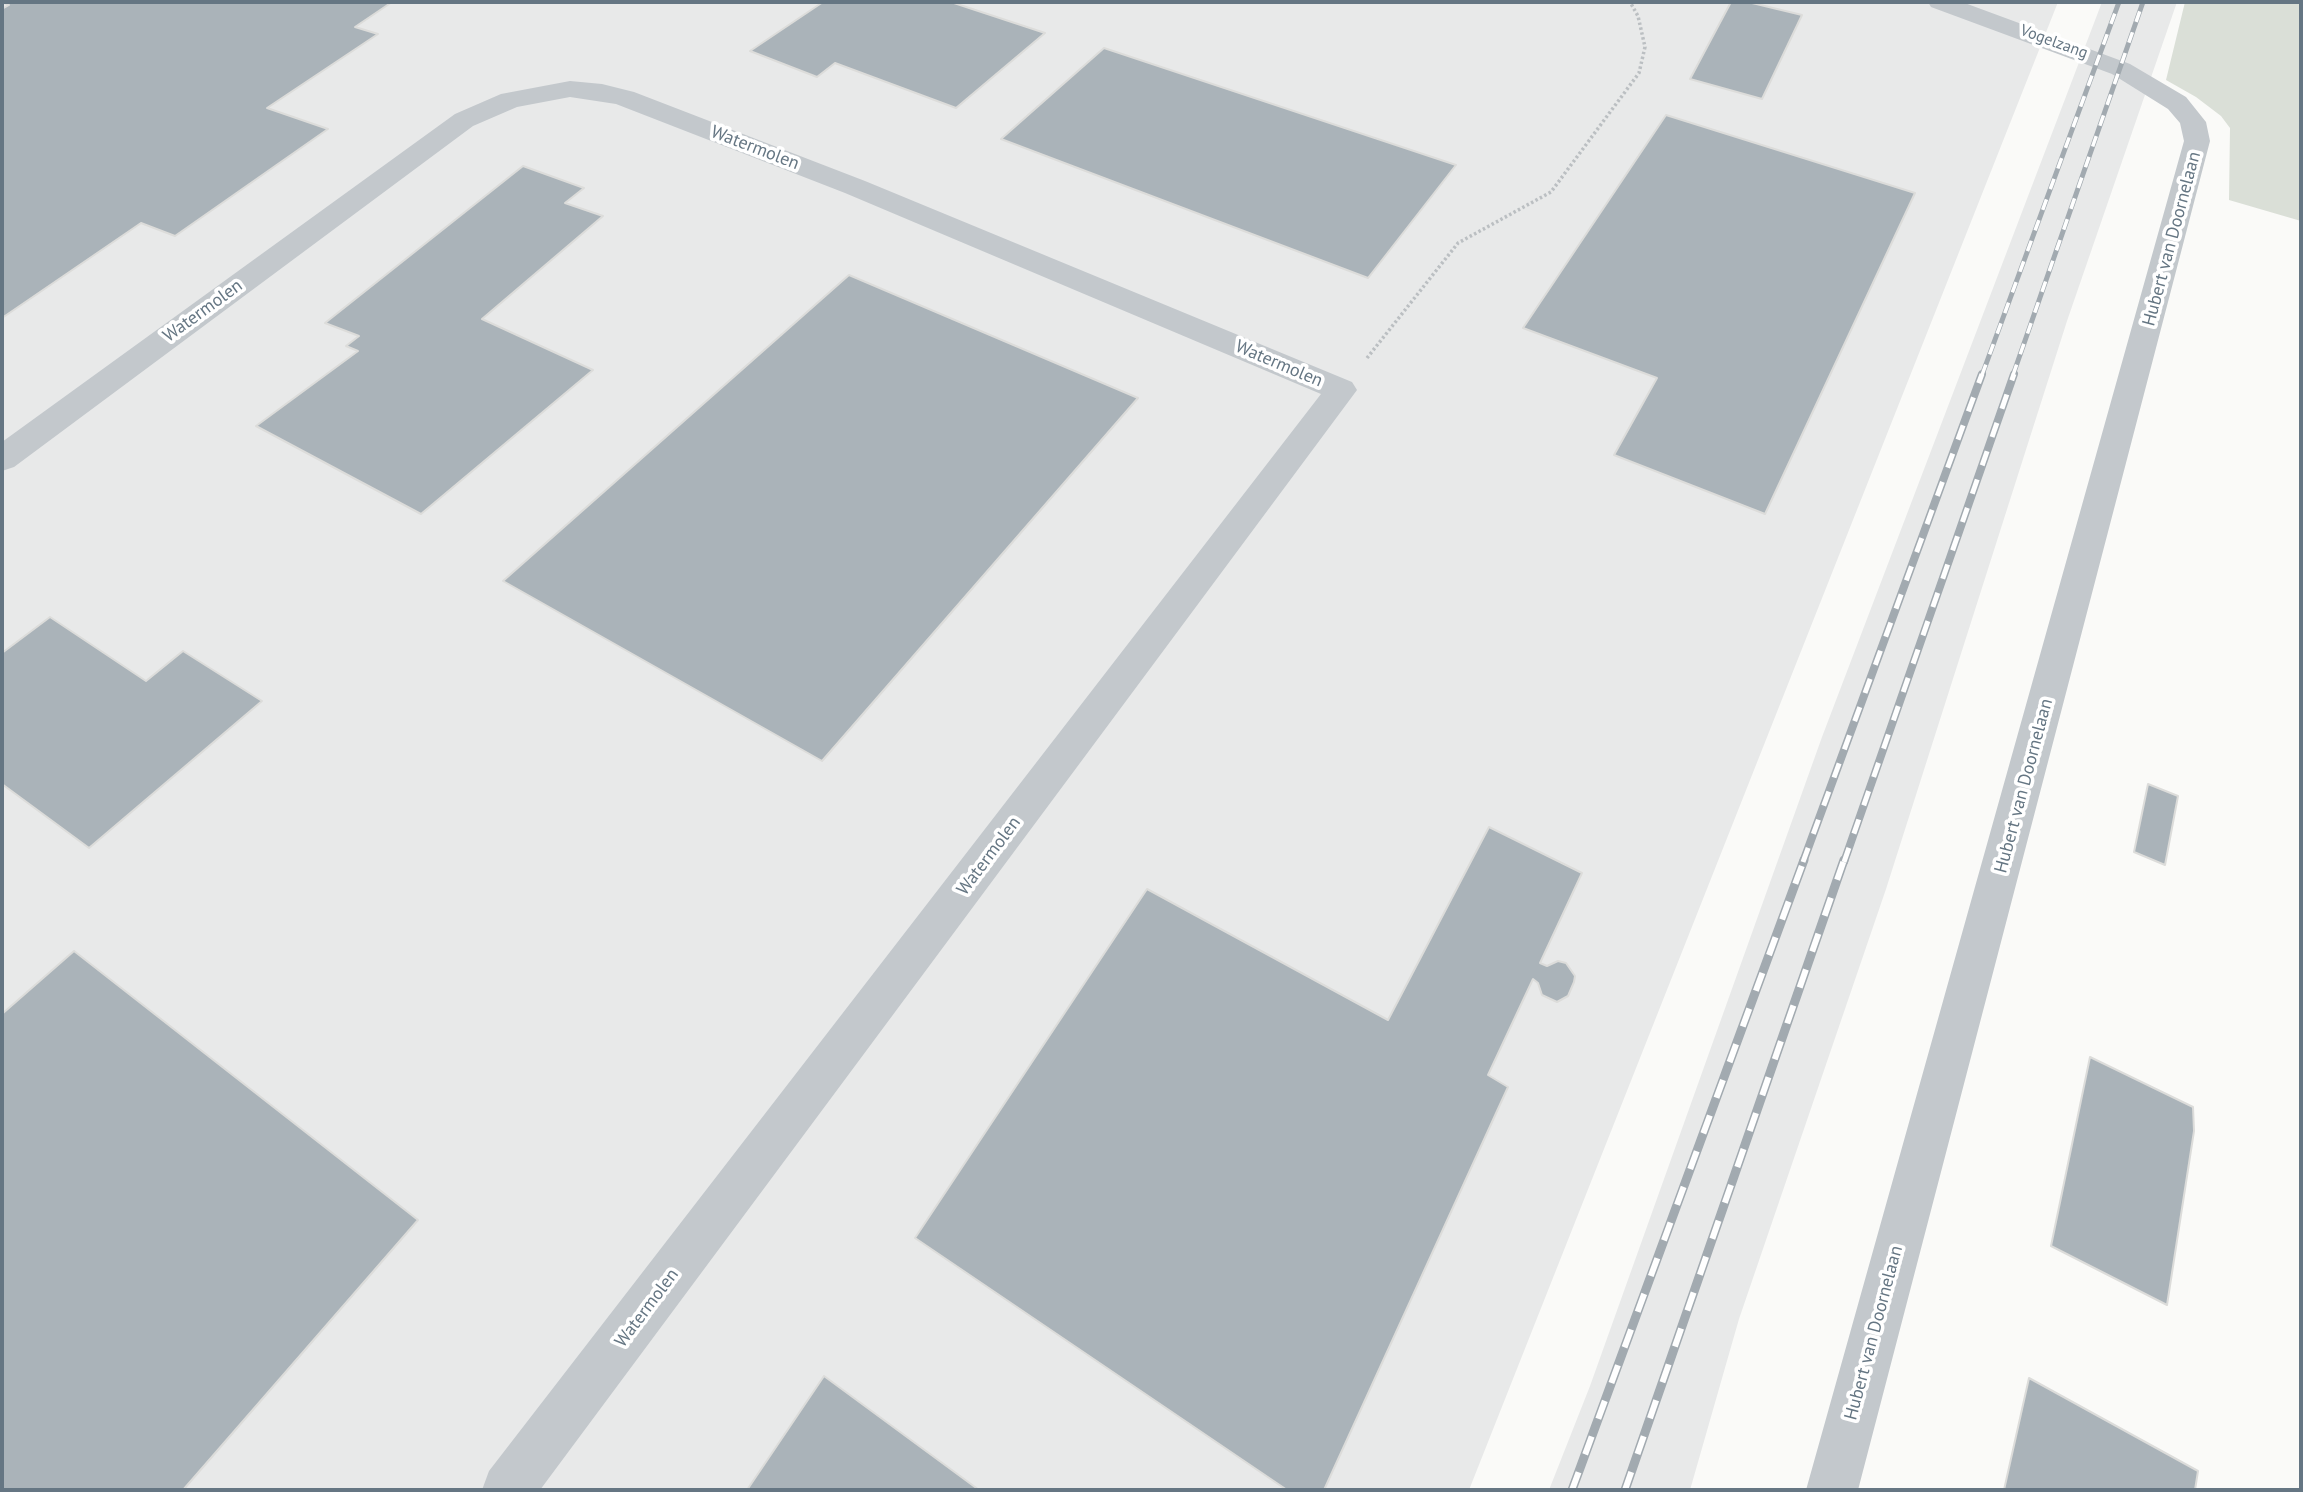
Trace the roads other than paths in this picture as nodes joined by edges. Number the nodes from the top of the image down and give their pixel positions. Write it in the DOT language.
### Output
graph roads {
  1 [pos="1940,2"];
  2 [pos="2163,93"];
  3 [pos="2,459"];
  4 [pos="508,1490"];
  5 [pos="1832,1490"];
  1 -- 2 [label="street, Vogelzang"];
  2 -- 5 [label="street, Hubert van Doornelaan"];
  3 -- 4 [label="street, Watermolen"];
}
